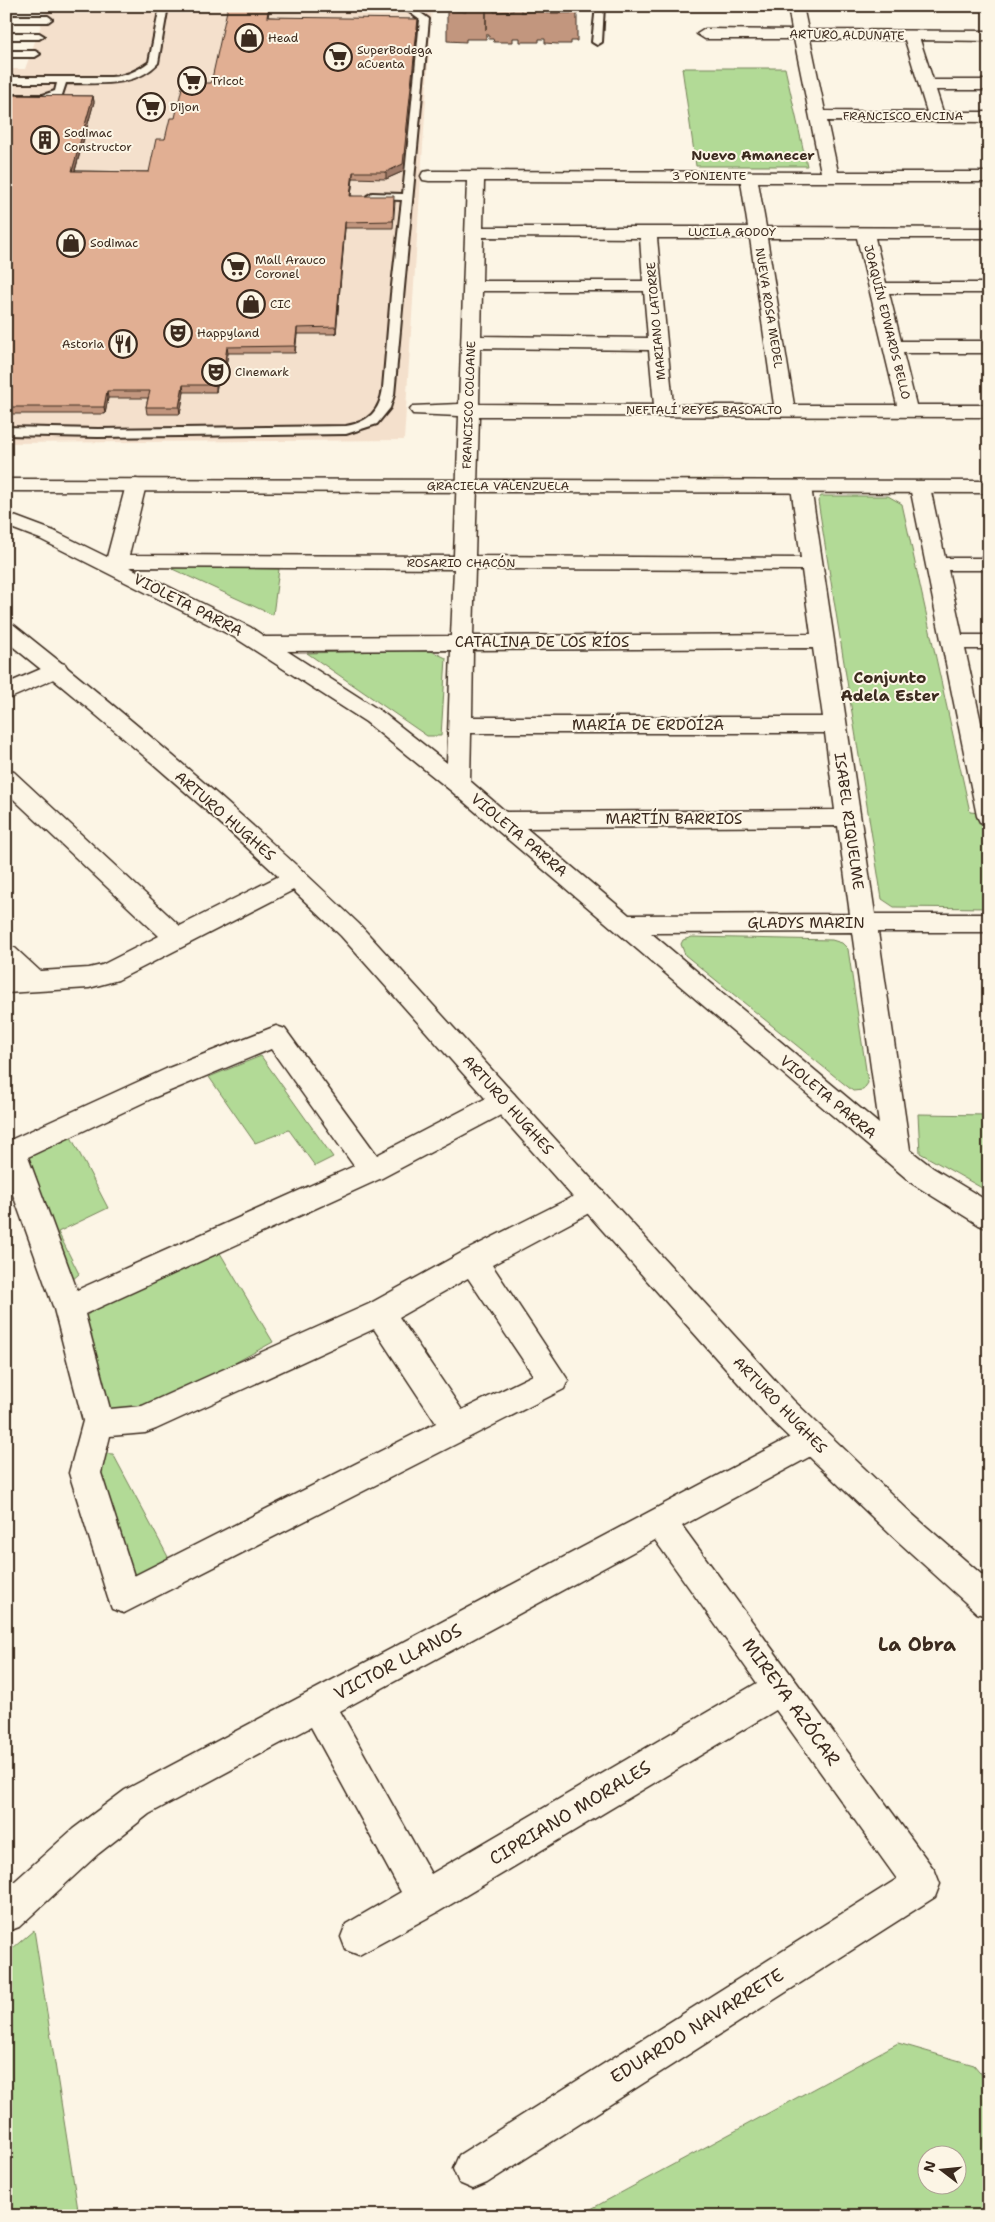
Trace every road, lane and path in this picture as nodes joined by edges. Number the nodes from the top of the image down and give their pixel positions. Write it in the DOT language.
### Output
graph roads {
  1 [pos="164,6"];
  2 [pos="406,6"];
  3 [pos="600,6"];
  4 [pos="794,6"];
  5 [pos="6,19"];
  6 [pos="48,19"];
  7 [pos="408,20"];
  8 [pos="425,20"];
  9 [pos="705,34"];
  10 [pos="801,35"];
  11 [pos="6,36"];
  12 [pos="39,36"];
  13 [pos="912,36"];
  14 [pos="989,36"];
  15 [pos="597,42"];
  16 [pos="6,54"];
  17 [pos="35,54"];
  18 [pos="6,80"];
  19 [pos="62,80"];
  20 [pos="926,85"];
  21 [pos="989,85"];
  22 [pos="6,98"];
  23 [pos="818,116"];
  24 [pos="936,116"];
  25 [pos="989,117"];
  26 [pos="429,176"];
  27 [pos="476,176"];
  28 [pos="749,176"];
  29 [pos="831,177"];
  30 [pos="989,177"];
  31 [pos="367,196"];
  32 [pos="408,197"];
  33 [pos="474,232"];
  34 [pos="648,232"];
  35 [pos="758,232"];
  36 [pos="865,233"];
  37 [pos="989,233"];
  38 [pos="473,286"];
  39 [pos="653,286"];
  40 [pos="878,288"];
  41 [pos="989,288"];
  42 [pos="471,342"];
  43 [pos="658,344"];
  44 [pos="893,347"];
  45 [pos="989,347"];
  46 [pos="420,410"];
  47 [pos="469,410"];
  48 [pos="664,410"];
  49 [pos="785,411"];
  50 [pos="908,411"];
  51 [pos="989,411"];
  52 [pos="6,431"];
  53 [pos="6,484"];
  54 [pos="136,485"];
  55 [pos="467,486"];
  56 [pos="801,487"];
  57 [pos="920,487"];
  58 [pos="989,487"];
  59 [pos="6,520"];
  60 [pos="465,563"];
  61 [pos="114,564"];
  62 [pos="812,564"];
  63 [pos="936,564"];
  64 [pos="989,564"];
  65 [pos="6,630"];
  66 [pos="823,641"];
  67 [pos="462,642"];
  68 [pos="952,642"];
  69 [pos="989,642"];
  70 [pos="262,644"];
  71 [pos="57,669"];
  72 [pos="6,693"];
  73 [pos="460,725"];
  74 [pos="835,725"];
  75 [pos="980,728"];
  76 [pos="6,778"];
  77 [pos="458,784"];
  78 [pos="989,816"];
  79 [pos="848,818"];
  80 [pos="501,820"];
  81 [pos="296,878"];
  82 [pos="863,923"];
  83 [pos="989,923"];
  84 [pos="624,924"];
  85 [pos="178,939"];
  86 [pos="6,955"];
  87 [pos="34,981"];
  88 [pos="6,983"];
  89 [pos="504,1101"];
  90 [pos="896,1156"];
  91 [pos="372,1170"];
  92 [pos="592,1198"];
  93 [pos="989,1217"];
  94 [pos="472,1261"];
  95 [pos="69,1309"];
  96 [pos="380,1314"];
  97 [pos="98,1421"];
  98 [pos="456,1428"];
  99 [pos="811,1440"];
  100 [pos="660,1521"];
  101 [pos="989,1602"];
  102 [pos="780,1688"];
  103 [pos="318,1705"];
  104 [pos="922,1884"];
  105 [pos="425,1899"];
  106 [pos="6,1914"];
  107 [pos="359,1937"];
  108 [pos="473,2169"];
  1 -- 19 [label="lane"];
  2 -- 8 [label="lane"];
  3 -- 15 [label="lane"];
  4 -- 10 [label="street"];
  5 -- 6 [label="lane"];
  7 -- 8 [label="lane"];
  8 -- 32 [label="lane"];
  9 -- 10 [label="street, ARTURO ALDUNATE"];
  10 -- 13 [label="street, ARTURO ALDUNATE"];
  10 -- 23 [label="street"];
  11 -- 12 [label="lane"];
  13 -- 14 [label="street, ARTURO ALDUNATE"];
  13 -- 20 [label="street"];
  16 -- 17 [label="lane"];
  18 -- 19 [label="lane"];
  19 -- 22 [label="lane"];
  20 -- 21 [label="street"];
  20 -- 24 [label="street"];
  23 -- 24 [label="street, FRANCISCO ENCINA"];
  23 -- 29 [label="street"];
  24 -- 25 [label="street, FRANCISCO ENCINA"];
  26 -- 27 [label="street, 3 PONIENTE"];
  27 -- 28 [label="street, 3 PONIENTE"];
  27 -- 33 [label="street, FRANCISCO COLOANE"];
  28 -- 29 [label="street, 3 PONIENTE"];
  28 -- 35 [label="street, NUEVA ROSA MEDEL"];
  29 -- 30 [label="street, 3 PONIENTE"];
  31 -- 32 [label="lane"];
  32 -- 52 [label="lane"];
  33 -- 34 [label="street, LUCILA GODOY"];
  33 -- 38 [label="street, FRANCISCO COLOANE"];
  34 -- 35 [label="street, LUCILA GODOY"];
  34 -- 39 [label="street, MARIANO LATORRE"];
  35 -- 36 [label="street, LUCILA GODOY"];
  35 -- 49 [label="street, NUEVA ROSA MEDEL"];
  36 -- 37 [label="street, LUCILA GODOY"];
  36 -- 40 [label="street, JOAQUÍN EDWARDS BELLO"];
  38 -- 39 [label="street"];
  38 -- 42 [label="street, FRANCISCO COLOANE"];
  39 -- 43 [label="street, MARIANO LATORRE"];
  40 -- 41 [label="street"];
  40 -- 44 [label="street, JOAQUÍN EDWARDS BELLO"];
  42 -- 43 [label="street"];
  42 -- 47 [label="street, FRANCISCO COLOANE"];
  43 -- 48 [label="street, MARIANO LATORRE"];
  44 -- 45 [label="street"];
  44 -- 50 [label="street, JOAQUÍN EDWARDS BELLO"];
  46 -- 47 [label="street, NEFTALÍ REYES BASOALTO"];
  47 -- 48 [label="street, NEFTALÍ REYES BASOALTO"];
  47 -- 55 [label="street, FRANCISCO COLOANE"];
  48 -- 49 [label="street, NEFTALÍ REYES BASOALTO"];
  49 -- 50 [label="street, NEFTALÍ REYES BASOALTO"];
  50 -- 51 [label="street, NEFTALÍ REYES BASOALTO"];
  53 -- 54 [label="street, GRACIELA VALENZUELA"];
  54 -- 55 [label="street, GRACIELA VALENZUELA"];
  54 -- 61 [label="street"];
  55 -- 56 [label="street, GRACIELA VALENZUELA"];
  55 -- 60 [label="street, FRANCISCO COLOANE"];
  56 -- 57 [label="street, GRACIELA VALENZUELA"];
  56 -- 62 [label="street, ISABEL RIQUELME"];
  57 -- 58 [label="street, GRACIELA VALENZUELA"];
  57 -- 63 [label="street"];
  59 -- 61 [label="street, VIOLETA PARRA"];
  60 -- 61 [label="street, ROSARIO CHACÓN"];
  60 -- 62 [label="street, ROSARIO CHACÓN"];
  60 -- 67 [label="street, FRANCISCO COLOANE"];
  61 -- 70 [label="street, VIOLETA PARRA"];
  62 -- 66 [label="street, ISABEL RIQUELME"];
  63 -- 64 [label="street"];
  63 -- 68 [label="street"];
  65 -- 71 [label="street, ARTURO HUGHES"];
  66 -- 67 [label="street, CATALINA DE LOS RÍOS"];
  66 -- 74 [label="street, ISABEL RIQUELME"];
  67 -- 70 [label="street, CATALINA DE LOS RÍOS"];
  67 -- 73 [label="street, FRANCISCO COLOANE"];
  68 -- 69 [label="street"];
  68 -- 75 [label="street"];
  70 -- 77 [label="street, VIOLETA PARRA"];
  71 -- 72 [label="street"];
  71 -- 81 [label="street, ARTURO HUGHES"];
  73 -- 74 [label="street, MARÍA DE ERDOÍZA"];
  73 -- 77 [label="street, FRANCISCO COLOANE"];
  74 -- 79 [label="street, ISABEL RIQUELME"];
  75 -- 78 [label="street"];
  76 -- 85 [label="street"];
  77 -- 80 [label="street, VIOLETA PARRA"];
  79 -- 80 [label="street, MARTÍN BARRIOS"];
  79 -- 82 [label="street, ISABEL RIQUELME"];
  80 -- 84 [label="street, VIOLETA PARRA"];
  81 -- 85 [label="street"];
  81 -- 89 [label="street, ARTURO HUGHES"];
  82 -- 83 [label="street, GLADYS MARIN"];
  82 -- 84 [label="street, GLADYS MARIN"];
  82 -- 90 [label="street, ISABEL RIQUELME"];
  84 -- 90 [label="street, VIOLETA PARRA"];
  85 -- 87 [label="street"];
  86 -- 87 [label="street"];
  87 -- 88 [label="street"];
  89 -- 91 [label="street"];
  89 -- 92 [label="street, ARTURO HUGHES"];
  90 -- 93 [label="street, VIOLETA PARRA"];
  91 -- 95 [label="street"];
  91 -- 95 [label="street"];
  92 -- 94 [label="street"];
  92 -- 99 [label="street, ARTURO HUGHES"];
  94 -- 96 [label="street"];
  94 -- 98 [label="street"];
  95 -- 97 [label="street"];
  96 -- 97 [label="street"];
  96 -- 98 [label="street"];
  97 -- 98 [label="street"];
  99 -- 100 [label="street, VICTOR LLANOS"];
  99 -- 101 [label="street, ARTURO HUGHES"];
  100 -- 102 [label="street, MIREYA AZÓCAR"];
  100 -- 103 [label="street, VICTOR LLANOS"];
  102 -- 104 [label="street, MIREYA AZÓCAR"];
  102 -- 105 [label="street, CIPRIANO MORALES"];
  103 -- 105 [label="street"];
  103 -- 106 [label="street, VICTOR LLANOS"];
  104 -- 108 [label="street, EDUARDO NAVARRETE"];
  105 -- 107 [label="street, CIPRIANO MORALES"];
}
